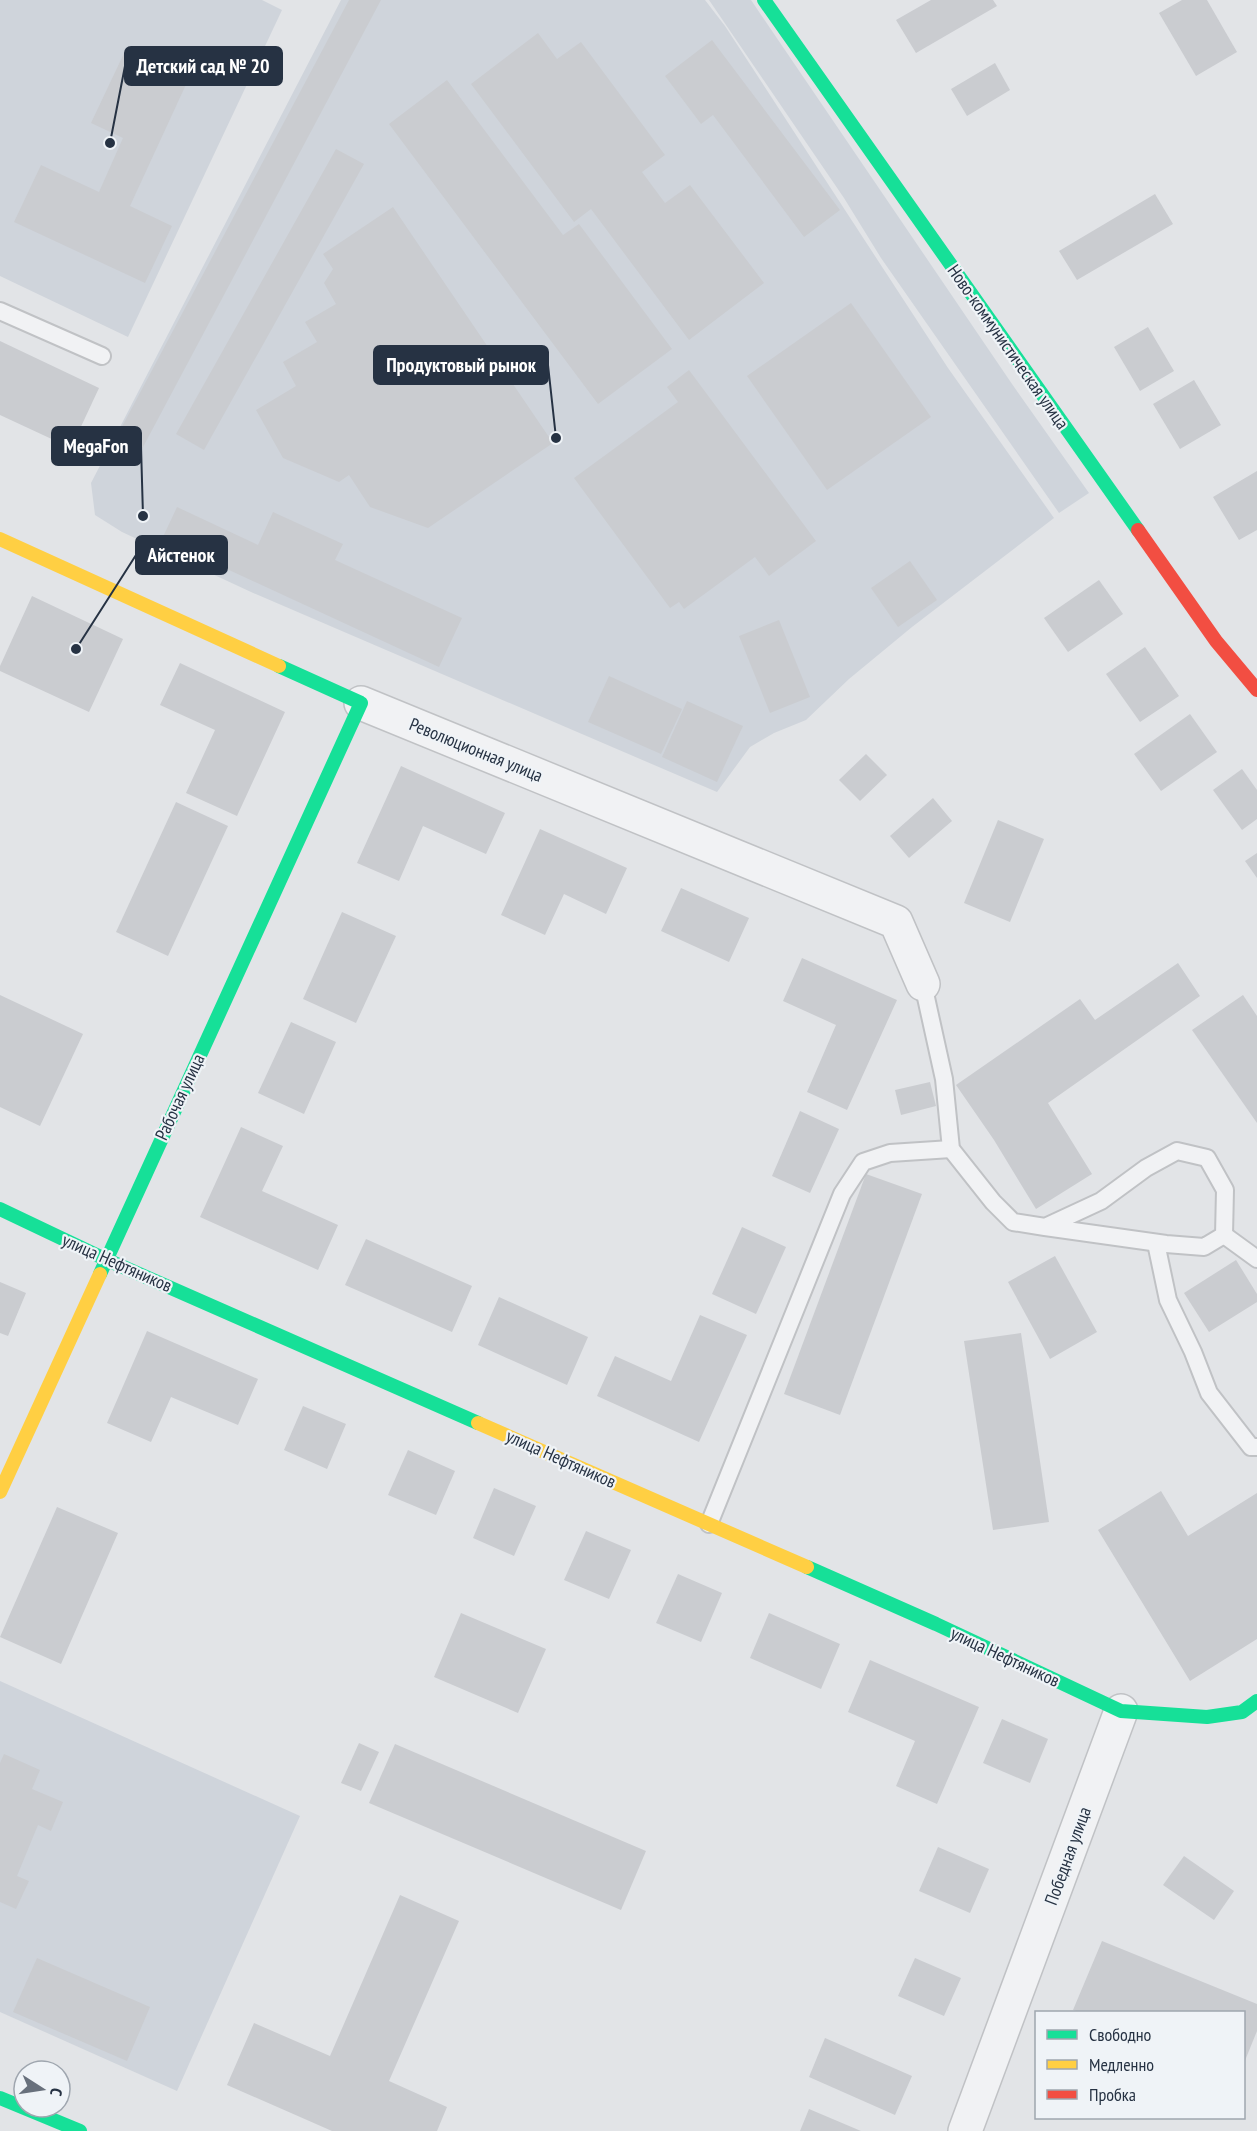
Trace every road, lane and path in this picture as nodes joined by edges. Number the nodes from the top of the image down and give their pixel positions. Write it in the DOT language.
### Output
graph roads {
  1 [pos="764,0"];
  2 [pos="0,311"];
  3 [pos="102,356"];
  4 [pos="0,539"];
  5 [pos="1257,690"];
  6 [pos="361,703"];
  7 [pos="923,984"];
  8 [pos="951,1149"];
  9 [pos="0,1209"];
  10 [pos="1045,1227"];
  11 [pos="1224,1235"];
  12 [pos="1156,1243"];
  13 [pos="105,1259"];
  14 [pos="1257,1259"];
  15 [pos="1257,1447"];
  16 [pos="0,1492"];
  17 [pos="709,1524"];
  18 [pos="1121,1711"];
  19 [pos="1252,1712"];
  20 [pos="0,2098"];
  21 [pos="80,2131"];
  22 [pos="965,2131"];
  1 -- 5 [label="street, Ново-коммунистическая улица"];
  2 -- 3 [label="lane"];
  4 -- 6 [label="street, Революционная улица"];
  6 -- 7 [label="street, Революционная улица"];
  6 -- 13 [label="street, Рабочая улица"];
  7 -- 8 [label="lane"];
  8 -- 10 [label="lane"];
  8 -- 17 [label="lane"];
  9 -- 13 [label="street, улица Нефтяников"];
  10 -- 11 [label="lane"];
  10 -- 12 [label="lane"];
  11 -- 12 [label="lane"];
  11 -- 14 [label="lane"];
  12 -- 15 [label="lane"];
  13 -- 16 [label="street, Рабочая улица"];
  13 -- 17 [label="street, улица Нефтяников"];
  17 -- 18 [label="street, улица Нефтяников"];
  18 -- 19 [label="street"];
  18 -- 22 [label="street, Победная улица"];
  20 -- 21 [label="street"];
}
